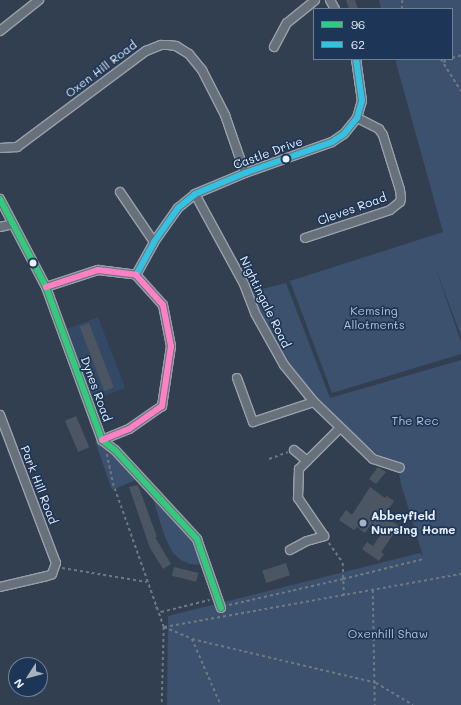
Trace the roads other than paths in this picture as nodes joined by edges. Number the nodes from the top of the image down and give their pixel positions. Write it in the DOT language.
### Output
graph roads {
  1 [pos="39,0"];
  2 [pos="315,0"];
  3 [pos="0,31"];
  4 [pos="274,47"];
  5 [pos="356,60"];
  6 [pos="357,118"];
  7 [pos="0,148"];
  8 [pos="245,173"];
  9 [pos="120,192"];
  10 [pos="195,194"];
  11 [pos="0,199"];
  12 [pos="13,224"];
  13 [pos="0,227"];
  14 [pos="306,238"];
  15 [pos="154,242"];
  16 [pos="136,275"];
  17 [pos="46,287"];
  18 [pos="237,378"];
  19 [pos="314,402"];
  20 [pos="0,415"];
  21 [pos="340,428"];
  22 [pos="102,440"];
  23 [pos="294,450"];
  24 [pos="307,461"];
  25 [pos="400,468"];
  26 [pos="290,550"];
  27 [pos="0,588"];
  28 [pos="220,607"];
  1 -- 3 [label="street"];
  2 -- 4 [label="street"];
  5 -- 6 [label="street, Castle Drive"];
  6 -- 8 [label="street, Castle Drive"];
  6 -- 14 [label="street, Cleves Road"];
  7 -- 8 [label="street, Oxen Hill Road"];
  8 -- 10 [label="street, Castle Drive"];
  9 -- 15 [label="street"];
  10 -- 15 [label="street, Castle Drive"];
  10 -- 19 [label="street, Nightingale Road"];
  11 -- 12 [label="street, Dynes Road"];
  12 -- 13 [label="street"];
  12 -- 17 [label="street, Dynes Road"];
  15 -- 16 [label="street, Castle Drive"];
  16 -- 17 [label="street"];
  16 -- 22 [label="street"];
  17 -- 22 [label="street, Dynes Road"];
  18 -- 19 [label="street"];
  19 -- 21 [label="street, Nightingale Road"];
  20 -- 27 [label="street, Park Hill Road"];
  21 -- 24 [label="street"];
  21 -- 25 [label="street, Nightingale Road"];
  22 -- 28 [label="street, Dynes Road"];
  23 -- 24 [label="street"];
  24 -- 26 [label="street"];
}
